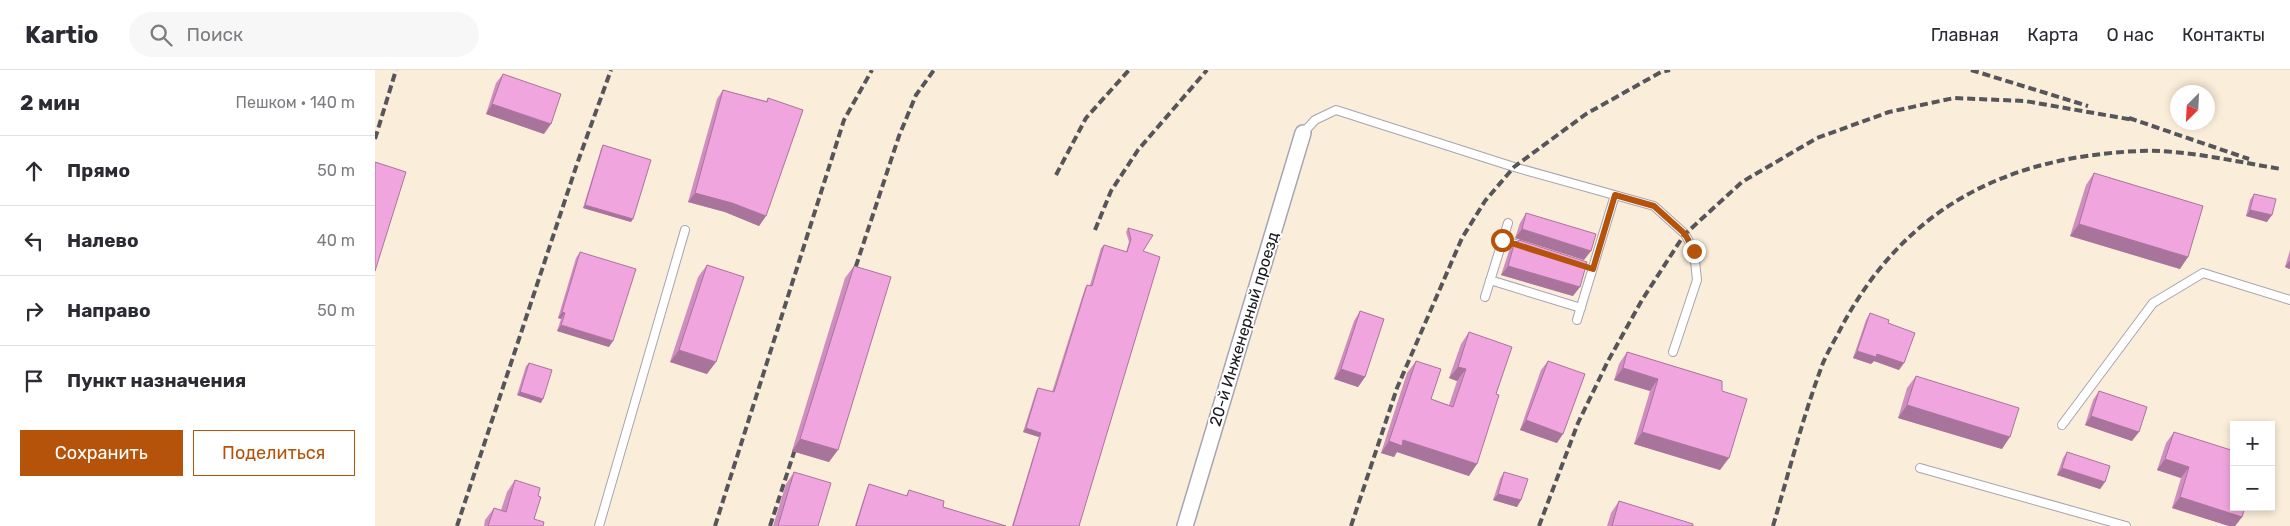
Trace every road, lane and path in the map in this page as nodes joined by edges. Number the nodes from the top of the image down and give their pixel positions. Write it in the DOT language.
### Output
graph roads {
  1 [pos="1303,133"];
  2 [pos="1615,195"];
  3 [pos="1508,223"];
  4 [pos="685,230"];
  5 [pos="1502,240"];
  6 [pos="1529,249"];
  7 [pos="1584,266"];
  8 [pos="1593,269"];
  9 [pos="1490,280"];
  10 [pos="1485,297"];
  11 [pos="2290,300"];
  12 [pos="1581,308"];
  13 [pos="1577,320"];
  14 [pos="1673,352"];
  15 [pos="2062,425"];
  16 [pos="1920,468"];
  17 [pos="599,526"];
  18 [pos="1185,526"];
  19 [pos="2126,526"];
  1 -- 2 [label="lane"];
  1 -- 18 [label="street, 20-й Инженерный проезд"];
  2 -- 8 [label="lane"];
  2 -- 14 [label="lane"];
  3 -- 5 [label="lane"];
  4 -- 17 [label="lane"];
  5 -- 6 [label="lane"];
  5 -- 9 [label="lane"];
  7 -- 8 [label="lane"];
  8 -- 12 [label="lane"];
  9 -- 10 [label="lane"];
  9 -- 12 [label="lane"];
  11 -- 15 [label="lane"];
  12 -- 13 [label="lane"];
  16 -- 19 [label="lane"];
}
